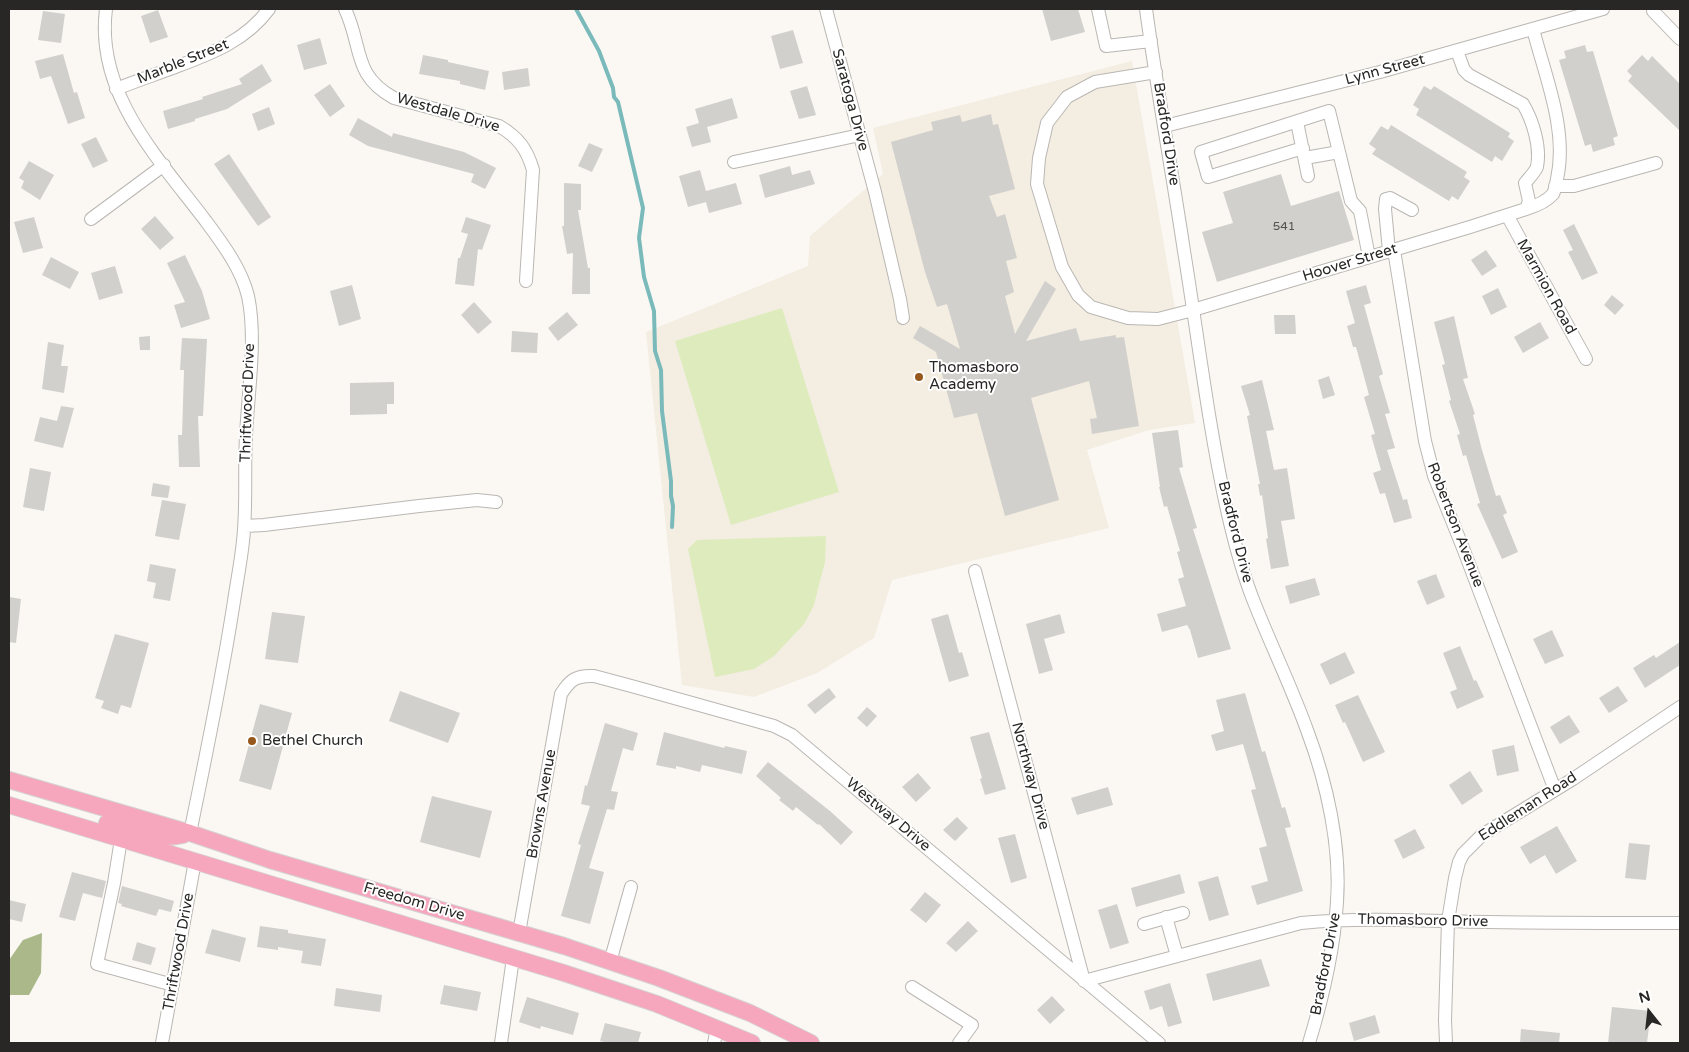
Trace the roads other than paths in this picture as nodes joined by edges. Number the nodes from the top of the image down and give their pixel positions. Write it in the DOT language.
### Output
graph roads {
  1 [pos="106,9"];
  2 [pos="269,9"];
  3 [pos="345,9"];
  4 [pos="826,9"];
  5 [pos="1098,9"];
  6 [pos="1146,9"];
  7 [pos="1603,9"];
  8 [pos="1653,9"];
  9 [pos="1533,29"];
  10 [pos="1680,39"];
  11 [pos="1151,41"];
  12 [pos="1457,51"];
  13 [pos="1156,72"];
  14 [pos="116,89"];
  15 [pos="1297,122"];
  16 [pos="1165,126"];
  17 [pos="860,135"];
  18 [pos="1339,152"];
  19 [pos="1304,153"];
  20 [pos="734,162"];
  21 [pos="1656,163"];
  22 [pos="164,165"];
  23 [pos="1308,176"];
  24 [pos="1556,186"];
  25 [pos="1526,209"];
  26 [pos="1412,210"];
  27 [pos="1507,215"];
  28 [pos="92,219"];
  29 [pos="1391,251"];
  30 [pos="1370,257"];
  31 [pos="526,281"];
  32 [pos="1193,310"];
  33 [pos="903,318"];
  34 [pos="1586,359"];
  35 [pos="496,502"];
  36 [pos="245,526"];
  37 [pos="975,571"];
  38 [pos="572,679"];
  39 [pos="1680,707"];
  40 [pos="9,780"];
  41 [pos="1555,790"];
  42 [pos="9,794"];
  43 [pos="9,805"];
  44 [pos="190,833"];
  45 [pos="121,839"];
  46 [pos="195,861"];
  47 [pos="631,887"];
  48 [pos="410,901"];
  49 [pos="1183,913"];
  50 [pos="1166,917"];
  51 [pos="1336,920"];
  52 [pos="1448,921"];
  53 [pos="1680,923"];
  54 [pos="1144,924"];
  55 [pos="519,933"];
  56 [pos="1177,956"];
  57 [pos="513,958"];
  58 [pos="610,962"];
  59 [pos="1084,981"];
  60 [pos="173,985"];
  61 [pos="912,987"];
  62 [pos="716,1036"];
  63 [pos="162,1043"];
  64 [pos="501,1043"];
  65 [pos="752,1043"];
  66 [pos="811,1043"];
  67 [pos="959,1043"];
  68 [pos="1159,1043"];
  69 [pos="1309,1043"];
  70 [pos="1446,1043"];
  1 -- 14 [label="street, Thriftwood Drive"];
  2 -- 14 [label="street, Marble Street"];
  3 -- 31 [label="street, Westdale Drive"];
  4 -- 17 [label="street, Saratoga Drive"];
  5 -- 11 [label="street"];
  6 -- 11 [label="street, Bradford Drive"];
  7 -- 9 [label="street, Lynn Street"];
  8 -- 10 [label="street"];
  9 -- 12 [label="street, Lynn Street"];
  9 -- 24 [label="street"];
  11 -- 13 [label="street, Bradford Drive"];
  12 -- 16 [label="street, Lynn Street"];
  12 -- 25 [label="street"];
  13 -- 16 [label="street, Bradford Drive"];
  13 -- 32 [label="street, Hoover Street"];
  14 -- 22 [label="street, Thriftwood Drive"];
  15 -- 18 [label="street"];
  15 -- 19 [label="street"];
  15 -- 19 [label="street"];
  16 -- 32 [label="street, Bradford Drive"];
  17 -- 20 [label="street"];
  17 -- 33 [label="street, Saratoga Drive"];
  18 -- 19 [label="street"];
  18 -- 30 [label="street"];
  19 -- 23 [label="street"];
  21 -- 24 [label="street"];
  22 -- 28 [label="street"];
  22 -- 36 [label="street, Thriftwood Drive"];
  24 -- 25 [label="street, Hoover Street"];
  25 -- 27 [label="street, Hoover Street"];
  26 -- 29 [label="street, Robertson Avenue"];
  27 -- 29 [label="street, Hoover Street"];
  27 -- 34 [label="street, Marmion Road"];
  29 -- 30 [label="street, Hoover Street"];
  29 -- 41 [label="street, Robertson Avenue"];
  30 -- 32 [label="street, Hoover Street"];
  32 -- 51 [label="street, Bradford Drive"];
  35 -- 36 [label="street"];
  36 -- 44 [label="street, Thriftwood Drive"];
  37 -- 59 [label="street, Northway Drive"];
  38 -- 55 [label="street, Browns Avenue"];
  38 -- 59 [label="street, Westway Drive"];
  39 -- 41 [label="street, Eddleman Road"];
  40 -- 44 [label="main road, Freedom Drive"];
  41 -- 52 [label="street, Eddleman Road"];
  42 -- 44 [label="main road"];
  43 -- 45 [label="main road, Freedom Drive"];
  44 -- 48 [label="main road, Freedom Drive"];
  45 -- 46 [label="main road, Freedom Drive"];
  45 -- 60 [label="street"];
  46 -- 48 [label="main road"];
  46 -- 57 [label="main road, Freedom Drive"];
  46 -- 60 [label="street, Thriftwood Drive"];
  47 -- 58 [label="street"];
  48 -- 55 [label="main road, Freedom Drive"];
  49 -- 50 [label="street"];
  50 -- 54 [label="street"];
  50 -- 56 [label="street"];
  51 -- 52 [label="street, Thomasboro Drive"];
  51 -- 56 [label="street, Thomasboro Drive"];
  51 -- 69 [label="street, Bradford Drive"];
  52 -- 53 [label="street, Thomasboro Drive"];
  52 -- 70 [label="street, Eddleman Road"];
  55 -- 58 [label="main road, Freedom Drive"];
  56 -- 59 [label="street, Thomasboro Drive"];
  57 -- 62 [label="main road, Freedom Drive"];
  57 -- 64 [label="street"];
  58 -- 66 [label="main road, Freedom Drive"];
  59 -- 68 [label="street, Westway Drive"];
  60 -- 63 [label="street, Thriftwood Drive"];
  61 -- 67 [label="street"];
  62 -- 65 [label="main road, Freedom Drive"];
}
